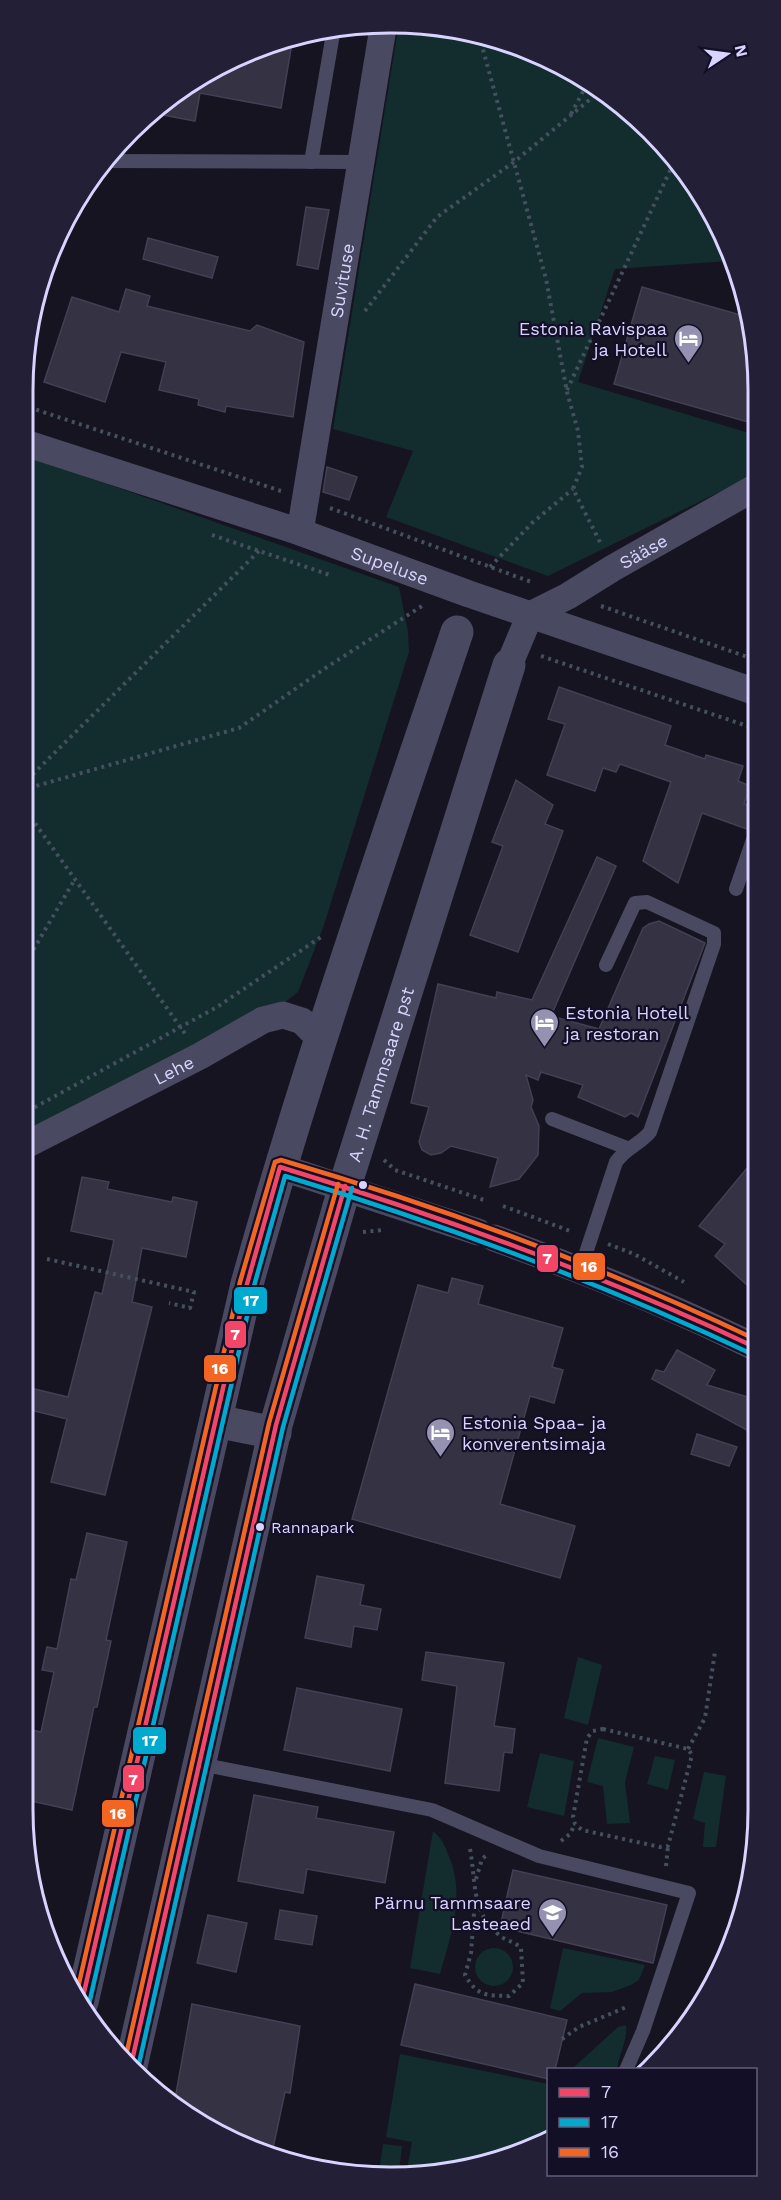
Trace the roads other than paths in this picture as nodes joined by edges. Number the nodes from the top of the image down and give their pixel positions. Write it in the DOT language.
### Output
graph roads {
  1 [pos="382,33"];
  2 [pos="332,38"];
  3 [pos="117,161"];
  4 [pos="311,162"];
  5 [pos="361,162"];
  6 [pos="33,446"];
  7 [pos="748,491"];
  8 [pos="300,532"];
  9 [pos="469,594"];
  10 [pos="531,615"];
  11 [pos="457,632"];
  12 [pos="509,665"];
  13 [pos="748,689"];
  14 [pos="748,853"];
  15 [pos="735,889"];
  16 [pos="606,965"];
  17 [pos="320,1039"];
  18 [pos="552,1119"];
  19 [pos="33,1141"];
  20 [pos="627,1148"];
  21 [pos="280,1167"];
  22 [pos="345,1186"];
  23 [pos="581,1268"];
  24 [pos="748,1343"];
  25 [pos="216,1421"];
  26 [pos="274,1433"];
  27 [pos="200,1764"];
  28 [pos="84,1993"];
  29 [pos="133,2057"];
  30 [pos="627,2068"];
  1 -- 5 [label="street, Suvituse"];
  2 -- 4 [label="lane"];
  3 -- 4 [label="lane"];
  4 -- 5 [label="lane"];
  5 -- 8 [label="street, Suvituse"];
  6 -- 8 [label="street, Supeluse"];
  7 -- 10 [label="street, Sääse"];
  8 -- 9 [label="street, Supeluse"];
  9 -- 10 [label="street, Supeluse"];
  9 -- 11 [label="street"];
  10 -- 12 [label="street, A. H. Tammsaare pst"];
  10 -- 13 [label="street, Supeluse"];
  11 -- 17 [label="street"];
  12 -- 22 [label="street, A. H. Tammsaare pst"];
  14 -- 15 [label="lane"];
  16 -- 20 [label="lane"];
  17 -- 19 [label="street, Lehe"];
  17 -- 21 [label="street"];
  18 -- 20 [label="lane"];
  20 -- 23 [label="lane"];
  21 -- 22 [label="street"];
  21 -- 25 [label="street"];
  22 -- 23 [label="street"];
  22 -- 26 [label="street, A. H. Tammsaare pst"];
  23 -- 24 [label="street"];
  25 -- 26 [label="street"];
  25 -- 28 [label="street"];
  26 -- 27 [label="street, A. H. Tammsaare pst"];
  27 -- 29 [label="street, A. H. Tammsaare pst"];
  27 -- 30 [label="lane"];
}
